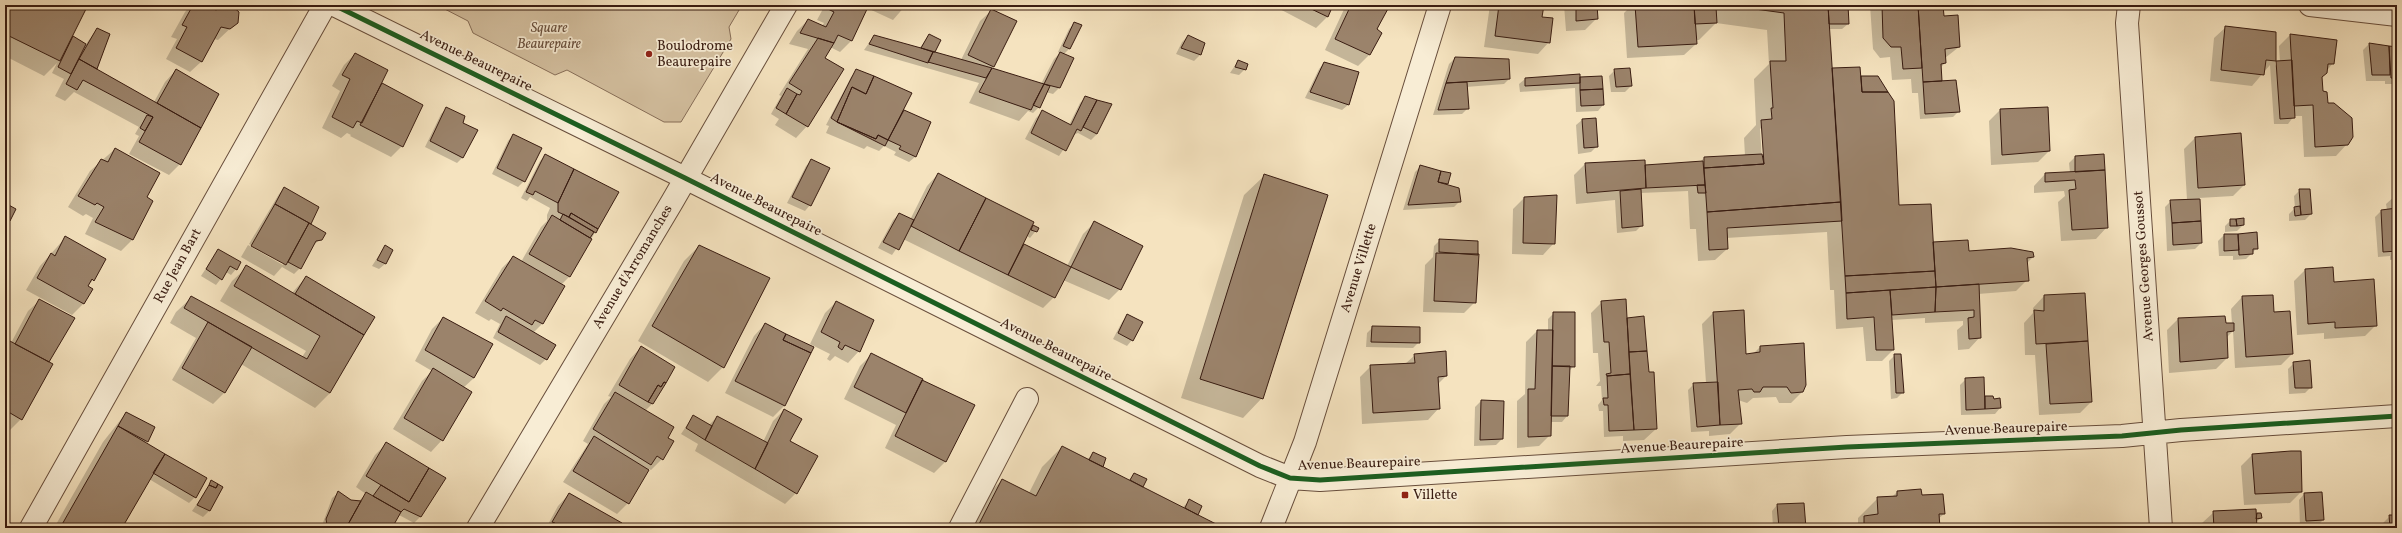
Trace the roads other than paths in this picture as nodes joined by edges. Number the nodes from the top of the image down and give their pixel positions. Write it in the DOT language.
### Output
graph roads {
  1 [pos="325,5"];
  2 [pos="334,5"];
  3 [pos="786,5"];
  4 [pos="1440,5"];
  5 [pos="2129,5"];
  6 [pos="2310,5"];
  7 [pos="2397,15"];
  8 [pos="685,178"];
  9 [pos="1027,399"];
  10 [pos="2397,416"];
  11 [pos="2155,433"];
  12 [pos="1290,478"];
  13 [pos="31,528"];
  14 [pos="478,528"];
  15 [pos="960,528"];
  16 [pos="1271,528"];
  17 [pos="2161,528"];
  1 -- 13 [label="street, Rue Jean Bart"];
  2 -- 8 [label="street, Avenue Beaurepaire"];
  3 -- 8 [label="street, Avenue d'Arromanches"];
  4 -- 12 [label="street, Avenue Villette"];
  5 -- 11 [label="street, Avenue Georges Goussot"];
  6 -- 7 [label="street"];
  8 -- 12 [label="street, Avenue Beaurepaire"];
  8 -- 14 [label="street, Avenue d'Arromanches"];
  9 -- 15 [label="street"];
  10 -- 11 [label="street, Avenue Beaurepaire"];
  11 -- 12 [label="street, Avenue Beaurepaire"];
  11 -- 17 [label="street, Avenue Georges Goussot"];
  12 -- 16 [label="street, Avenue Villette"];
}
